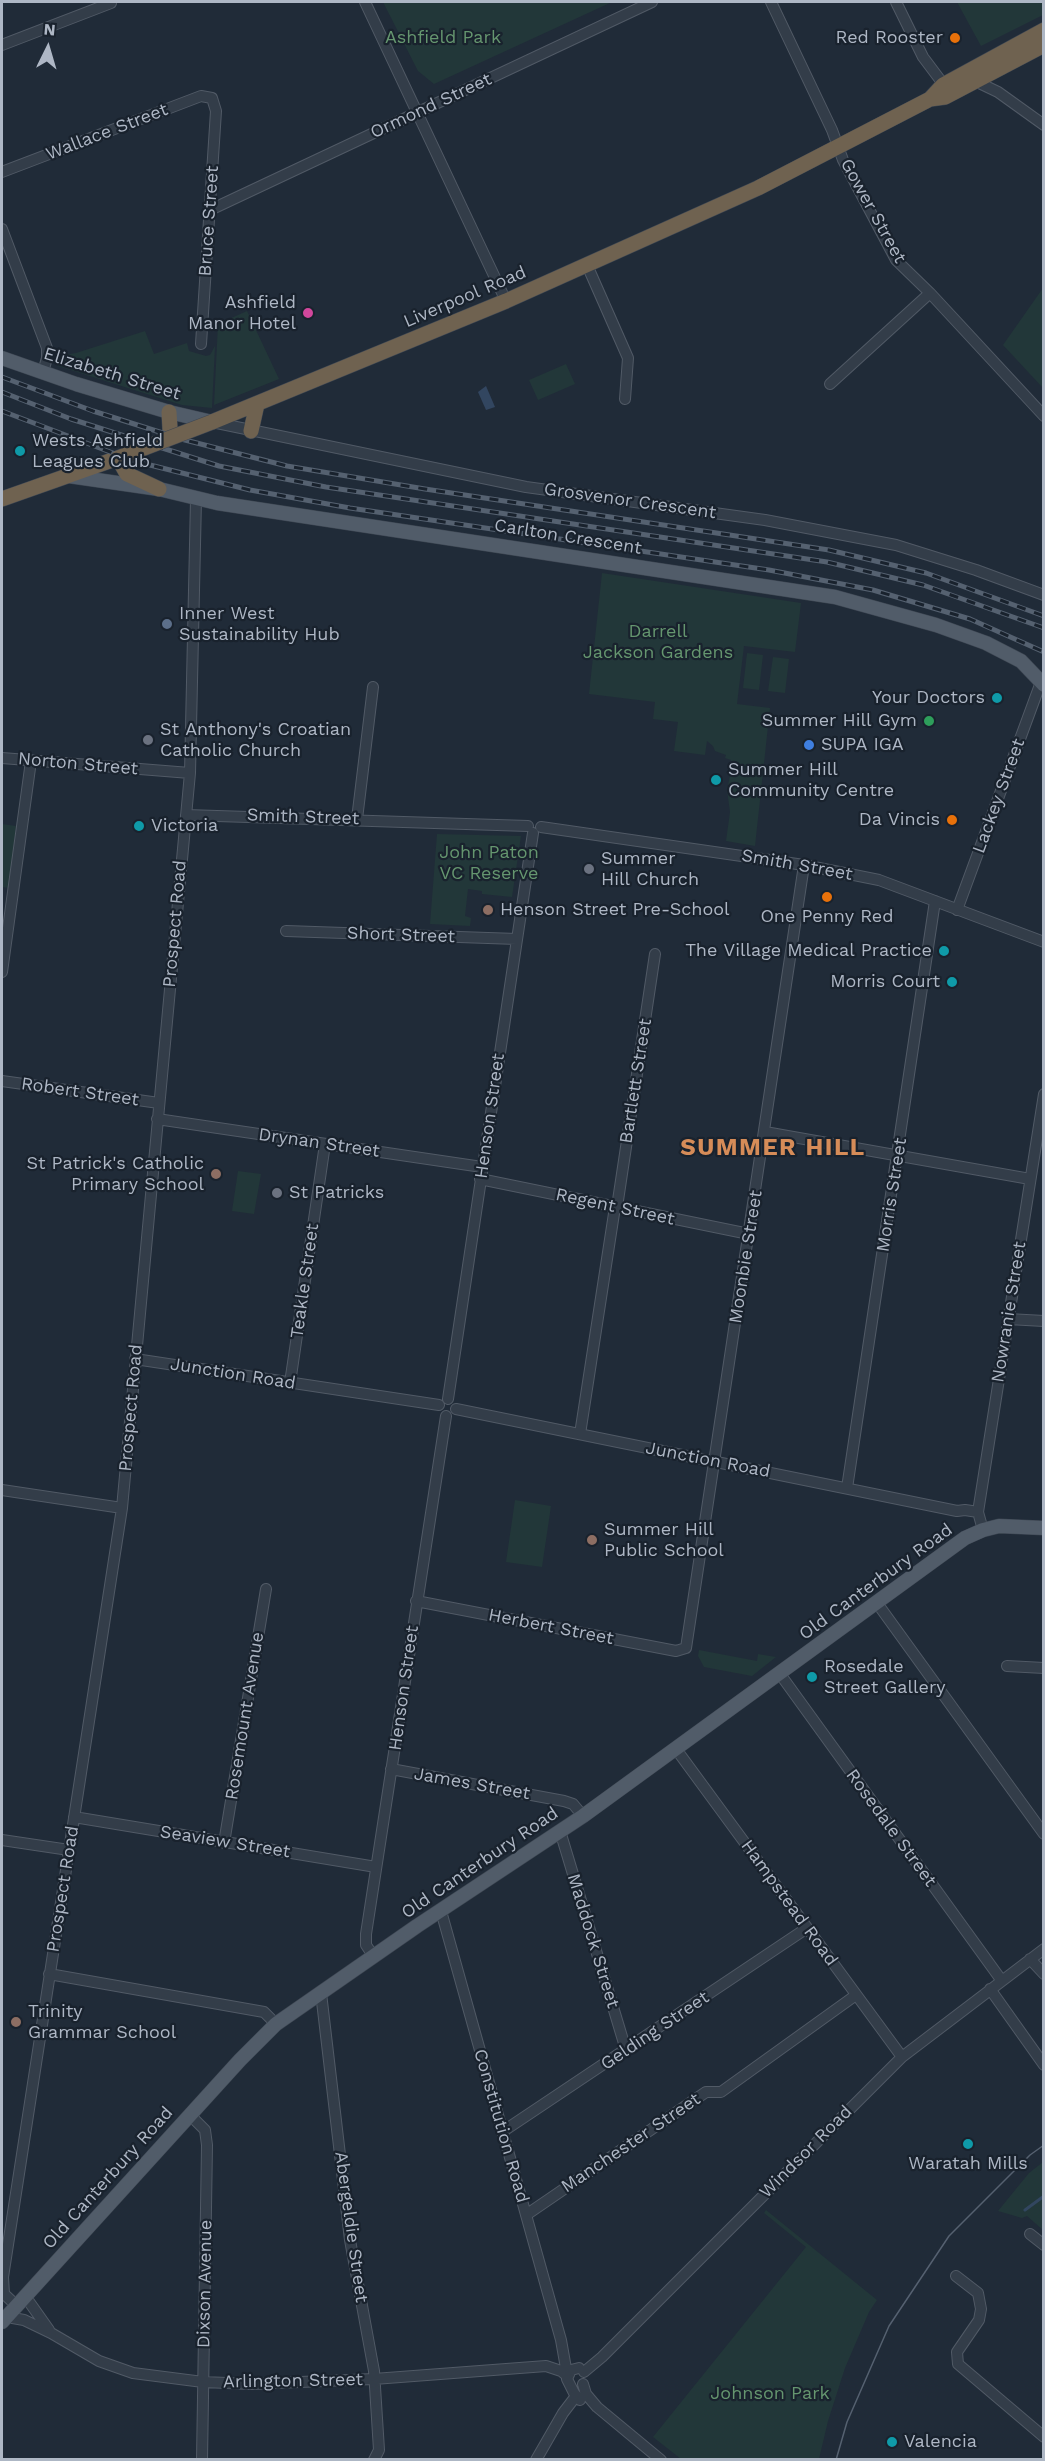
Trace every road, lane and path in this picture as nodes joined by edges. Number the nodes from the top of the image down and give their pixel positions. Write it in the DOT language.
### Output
graph roads {
  1 [pos="364,2"];
  2 [pos="652,2"];
  3 [pos="771,2"];
  4 [pos="896,2"];
  5 [pos="111,3"];
  6 [pos="1044,30"];
  7 [pos="2,45"];
  8 [pos="1044,45"];
  9 [pos="979,73"];
  10 [pos="947,89"];
  11 [pos="998,92"];
  12 [pos="212,98"];
  13 [pos="417,112"];
  14 [pos="1044,126"];
  15 [pos="838,147"];
  16 [pos="2,172"];
  17 [pos="210,210"];
  18 [pos="2,229"];
  19 [pos="587,265"];
  20 [pos="930,293"];
  21 [pos="506,301"];
  22 [pos="201,344"];
  23 [pos="2,358"];
  24 [pos="43,372"];
  25 [pos="830,384"];
  26 [pos="625,399"];
  27 [pos="257,404"];
  28 [pos="169,412"];
  29 [pos="1044,416"];
  30 [pos="212,422"];
  31 [pos="251,431"];
  32 [pos="171,434"];
  33 [pos="118,458"];
  34 [pos="69,476"];
  35 [pos="159,489"];
  36 [pos="2,499"];
  37 [pos="196,499"];
  38 [pos="1044,595"];
  39 [pos="1042,683"];
  40 [pos="373,687"];
  41 [pos="2,758"];
  42 [pos="31,761"];
  43 [pos="190,773"];
  44 [pos="186,815"];
  45 [pos="357,819"];
  46 [pos="534,828"];
  47 [pos="804,865"];
  48 [pos="935,902"];
  49 [pos="957,910"];
  50 [pos="286,931"];
  51 [pos="517,939"];
  52 [pos="1044,942"];
  53 [pos="655,954"];
  54 [pos="2,972"];
  55 [pos="2,1081"];
  56 [pos="1044,1094"];
  57 [pos="159,1103"];
  58 [pos="157,1119"];
  59 [pos="765,1132"];
  60 [pos="325,1144"];
  61 [pos="898,1155"];
  62 [pos="482,1167"];
  63 [pos="480,1179"];
  64 [pos="1030,1179"];
  65 [pos="616,1207"];
  66 [pos="749,1234"];
  67 [pos="1008,1318"];
  68 [pos="1044,1321"];
  69 [pos="135,1359"];
  70 [pos="290,1383"];
  71 [pos="443,1402"];
  72 [pos="456,1409"];
  73 [pos="446,1416"];
  74 [pos="580,1434"];
  75 [pos="714,1461"];
  76 [pos="847,1488"];
  77 [pos="2,1490"];
  78 [pos="122,1508"];
  79 [pos="960,1512"];
  80 [pos="978,1512"];
  81 [pos="1044,1528"];
  82 [pos="983,1530"];
  83 [pos="266,1589"];
  84 [pos="416,1601"];
  85 [pos="877,1603"];
  86 [pos="686,1648"];
  87 [pos="1007,1666"];
  88 [pos="1044,1668"];
  89 [pos="780,1674"];
  90 [pos="676,1749"];
  91 [pos="392,1769"];
  92 [pos="583,1816"];
  93 [pos="74,1817"];
  94 [pos="560,1831"];
  95 [pos="1044,1834"];
  96 [pos="2,1840"];
  97 [pos="224,1843"];
  98 [pos="69,1850"];
  99 [pos="376,1867"];
  100 [pos="441,1911"];
  101 [pos="807,1928"];
  102 [pos="1044,1949"];
  103 [pos="374,1957"];
  104 [pos="1030,1959"];
  105 [pos="49,1974"];
  106 [pos="1044,1974"];
  107 [pos="1002,1981"];
  108 [pos="990,1989"];
  109 [pos="321,1993"];
  110 [pos="856,1995"];
  111 [pos="276,2024"];
  112 [pos="626,2050"];
  113 [pos="902,2057"];
  114 [pos="1044,2065"];
  115 [pos="190,2115"];
  116 [pos="502,2133"];
  117 [pos="526,2215"];
  118 [pos="1030,2234"];
  119 [pos="1044,2245"];
  120 [pos="956,2276"];
  121 [pos="21,2301"];
  122 [pos="4,2320"];
  123 [pos="51,2333"];
  124 [pos="567,2358"];
  125 [pos="546,2366"];
  126 [pos="582,2370"];
  127 [pos="568,2378"];
  128 [pos="374,2379"];
  129 [pos="203,2382"];
  130 [pos="583,2384"];
  131 [pos="576,2396"];
  132 [pos="597,2407"];
  133 [pos="1044,2437"];
  134 [pos="202,2460"];
  135 [pos="374,2460"];
  136 [pos="536,2460"];
  137 [pos="661,2460"];
  1 -- 13 [label="street"];
  2 -- 13 [label="street, Ormond Street"];
  3 -- 15 [label="street, Gower Street"];
  4 -- 10 [label="street"];
  5 -- 7 [label="street"];
  6 -- 9 [label="highway, Liverpool Road"];
  8 -- 9 [label="highway, Liverpool Road"];
  9 -- 10 [label="highway, Liverpool Road"];
  9 -- 11 [label="street"];
  9 -- 11 [label="street"];
  10 -- 15 [label="highway, Liverpool Road"];
  11 -- 14 [label="street"];
  12 -- 16 [label="street, Wallace Street"];
  12 -- 17 [label="street, Bruce Street"];
  13 -- 17 [label="street, Ormond Street"];
  13 -- 21 [label="street"];
  15 -- 19 [label="highway, Liverpool Road"];
  15 -- 20 [label="street, Gower Street"];
  17 -- 22 [label="street, Bruce Street"];
  18 -- 24 [label="street"];
  19 -- 21 [label="highway, Liverpool Road"];
  19 -- 26 [label="street"];
  20 -- 25 [label="street"];
  20 -- 29 [label="street, Gower Street"];
  21 -- 27 [label="highway, Liverpool Road"];
  23 -- 24 [label="main road, Elizabeth Street"];
  24 -- 28 [label="main road, Elizabeth Street"];
  27 -- 30 [label="highway, Liverpool Road"];
  27 -- 31 [label="highway"];
  28 -- 30 [label="main road, Elizabeth Street"];
  28 -- 32 [label="highway"];
  30 -- 31 [label="street, Grosvenor Crescent"];
  30 -- 32 [label="highway, Liverpool Road, bridge"];
  31 -- 38 [label="street, Grosvenor Crescent"];
  32 -- 33 [label="highway, Liverpool Road, bridge"];
  33 -- 34 [label="highway, Liverpool Road"];
  33 -- 35 [label="highway"];
  34 -- 35 [label="main road, Carlton Crescent"];
  34 -- 36 [label="highway, Liverpool Road"];
  35 -- 37 [label="main road, Carlton Crescent"];
  37 -- 39 [label="main road, Carlton Crescent"];
  37 -- 43 [label="street, Prospect Road"];
  39 -- 49 [label="street, Lackey Street"];
  40 -- 45 [label="street"];
  41 -- 42 [label="street, Norton Street"];
  42 -- 43 [label="street, Norton Street"];
  42 -- 54 [label="street"];
  43 -- 44 [label="street, Prospect Road"];
  44 -- 45 [label="street, Smith Street"];
  44 -- 57 [label="street, Prospect Road"];
  45 -- 46 [label="street, Smith Street"];
  46 -- 47 [label="street, Smith Street"];
  46 -- 51 [label="street, Henson Street"];
  47 -- 48 [label="street, Smith Street"];
  47 -- 59 [label="street, Moonbie Street"];
  48 -- 49 [label="street, Smith Street"];
  48 -- 61 [label="street, Morris Street"];
  49 -- 52 [label="street, Smith Street"];
  50 -- 51 [label="street, Short Street"];
  51 -- 62 [label="street, Henson Street"];
  53 -- 65 [label="street, Bartlett Street"];
  55 -- 57 [label="street, Robert Street"];
  56 -- 64 [label="street, Nowranie Street"];
  57 -- 58 [label="street, Prospect Road"];
  58 -- 60 [label="street, Drynan Street"];
  58 -- 69 [label="street, Prospect Road"];
  59 -- 61 [label="street"];
  59 -- 66 [label="street, Moonbie Street"];
  60 -- 62 [label="street, Drynan Street"];
  60 -- 70 [label="street, Teakle Street"];
  61 -- 64 [label="street"];
  61 -- 76 [label="street, Morris Street"];
  62 -- 63 [label="street, Henson Street"];
  63 -- 65 [label="street, Regent Street"];
  63 -- 71 [label="street, Henson Street"];
  64 -- 67 [label="street, Nowranie Street"];
  65 -- 66 [label="street, Regent Street"];
  65 -- 74 [label="street, Bartlett Street"];
  66 -- 75 [label="street, Moonbie Street"];
  67 -- 68 [label="street"];
  67 -- 80 [label="street, Nowranie Street"];
  69 -- 70 [label="street, Junction Road"];
  69 -- 78 [label="street, Prospect Road"];
  70 -- 71 [label="street, Junction Road"];
  71 -- 72 [label="street"];
  71 -- 73 [label="street"];
  72 -- 73 [label="street"];
  72 -- 74 [label="street, Junction Road"];
  73 -- 84 [label="street, Henson Street"];
  74 -- 75 [label="street, Junction Road"];
  75 -- 76 [label="street, Junction Road"];
  75 -- 86 [label="street, Moonbie Street"];
  76 -- 79 [label="street, Junction Road"];
  77 -- 78 [label="street"];
  78 -- 93 [label="street, Prospect Road"];
  79 -- 80 [label="street, Junction Road"];
  79 -- 82 [label="street, Junction Road"];
  80 -- 82 [label="street, Nowranie Street"];
  81 -- 82 [label="main road, Old Canterbury Road"];
  82 -- 85 [label="main road, Old Canterbury Road"];
  83 -- 97 [label="street, Rosemount Avenue"];
  84 -- 86 [label="street, Herbert Street"];
  84 -- 91 [label="street, Henson Street"];
  85 -- 89 [label="main road, Old Canterbury Road"];
  85 -- 95 [label="street"];
  87 -- 88 [label="street"];
  89 -- 90 [label="main road, Old Canterbury Road"];
  89 -- 107 [label="street, Rosedale Street"];
  90 -- 92 [label="main road, Old Canterbury Road"];
  90 -- 101 [label="street, Hampstead Road"];
  91 -- 92 [label="street, James Street"];
  91 -- 99 [label="street, Henson Street"];
  92 -- 94 [label="main road, Old Canterbury Road"];
  93 -- 97 [label="street, Seaview Street"];
  93 -- 98 [label="street, Prospect Road"];
  94 -- 100 [label="main road, Old Canterbury Road"];
  94 -- 112 [label="street, Maddock Street"];
  96 -- 98 [label="street"];
  97 -- 99 [label="street, Seaview Street"];
  98 -- 105 [label="street, Prospect Road"];
  99 -- 103 [label="street, Henson Street"];
  100 -- 103 [label="main road, Old Canterbury Road"];
  100 -- 116 [label="street, Constitution Road"];
  101 -- 110 [label="street, Hampstead Road"];
  101 -- 112 [label="street, Gelding Street"];
  102 -- 104 [label="street, Windsor Road"];
  103 -- 109 [label="main road, Old Canterbury Road"];
  104 -- 106 [label="street"];
  104 -- 107 [label="street, Windsor Road"];
  105 -- 111 [label="street"];
  105 -- 121 [label="street, Prospect Road"];
  107 -- 108 [label="street, Windsor Road"];
  108 -- 113 [label="street, Windsor Road"];
  108 -- 114 [label="street"];
  109 -- 111 [label="main road, Old Canterbury Road"];
  109 -- 128 [label="street, Abergeldie Street"];
  110 -- 113 [label="street, Hampstead Road"];
  110 -- 117 [label="street, Manchester Street"];
  111 -- 115 [label="main road, Old Canterbury Road"];
  112 -- 116 [label="street, Gelding Street"];
  113 -- 126 [label="street, Windsor Road"];
  115 -- 121 [label="main road, Old Canterbury Road"];
  115 -- 129 [label="street, Dixson Avenue"];
  116 -- 117 [label="street, Constitution Road"];
  117 -- 124 [label="street, Constitution Road"];
  118 -- 119 [label="street"];
  120 -- 133 [label="street"];
  121 -- 122 [label="main road, Old Canterbury Road"];
  121 -- 123 [label="street, Arlington Street"];
  122 -- 123 [label="street, Arlington Street"];
  123 -- 129 [label="street, Arlington Street"];
  124 -- 125 [label="street, Arlington Street"];
  124 -- 126 [label="street, Constitution Road"];
  124 -- 127 [label="street, Constitution Road"];
  125 -- 127 [label="street, Arlington Street"];
  125 -- 128 [label="street, Arlington Street"];
  126 -- 127 [label="street"];
  126 -- 130 [label="street"];
  127 -- 130 [label="street"];
  127 -- 131 [label="street, Constitution Road"];
  128 -- 129 [label="street, Arlington Street"];
  128 -- 135 [label="street, Abergeldie Street"];
  129 -- 134 [label="street, Dixson Avenue"];
  130 -- 132 [label="street"];
  131 -- 132 [label="street"];
  131 -- 136 [label="street"];
  132 -- 137 [label="street"];
}
